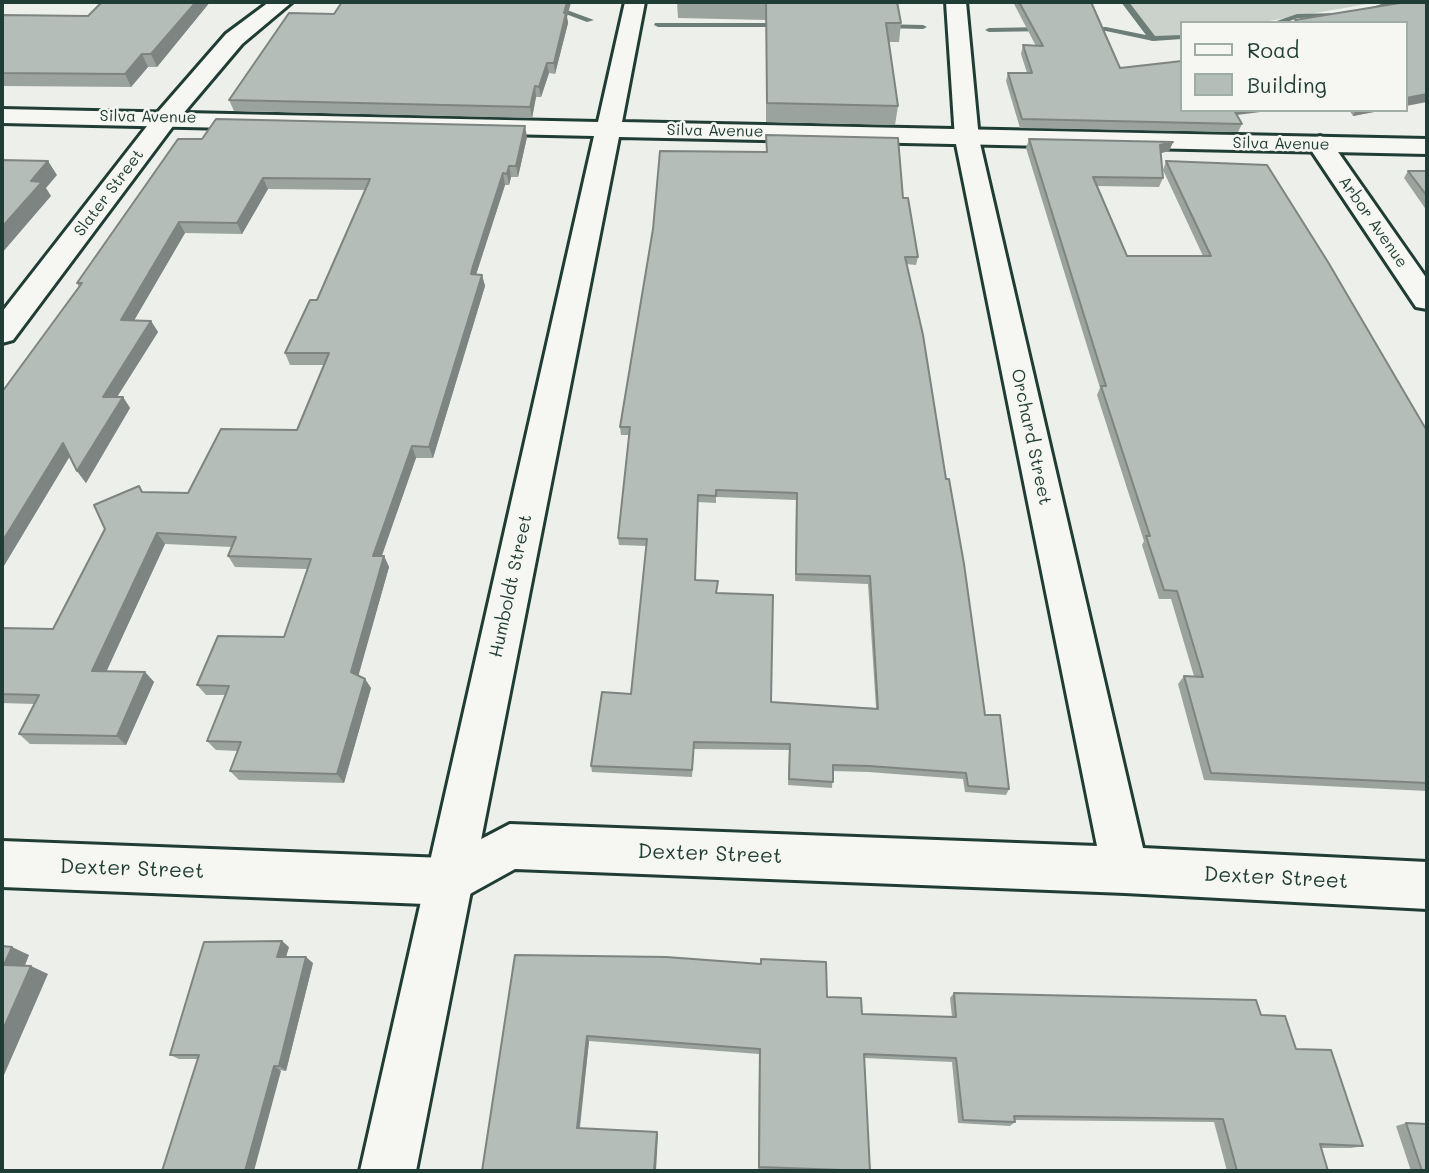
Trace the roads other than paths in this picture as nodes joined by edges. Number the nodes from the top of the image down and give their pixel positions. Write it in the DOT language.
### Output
graph roads {
  1 [pos="282,2"];
  2 [pos="635,2"];
  3 [pos="956,2"];
  4 [pos="2,116"];
  5 [pos="167,117"];
  6 [pos="609,129"];
  7 [pos="967,139"];
  8 [pos="1320,144"];
  9 [pos="1427,147"];
  10 [pos="1427,300"];
  11 [pos="2,333"];
  12 [pos="2,864"];
  13 [pos="1125,870"];
  14 [pos="450,882"];
  15 [pos="1427,886"];
  16 [pos="388,1171"];
  1 -- 5 [label="street, Slater Street"];
  2 -- 6 [label="street, Humboldt Street"];
  3 -- 7 [label="street, Orchard Street"];
  4 -- 5 [label="street, Silva Avenue"];
  5 -- 6 [label="street, Silva Avenue"];
  5 -- 11 [label="street, Slater Street"];
  6 -- 7 [label="street, Silva Avenue"];
  6 -- 14 [label="street, Humboldt Street"];
  7 -- 8 [label="street, Silva Avenue"];
  7 -- 13 [label="street, Orchard Street"];
  8 -- 9 [label="street, Silva Avenue"];
  8 -- 10 [label="street, Arbor Avenue"];
  12 -- 14 [label="street, Dexter Street"];
  13 -- 14 [label="street, Dexter Street"];
  13 -- 15 [label="street, Dexter Street"];
  14 -- 16 [label="street, Humboldt Street"];
}
